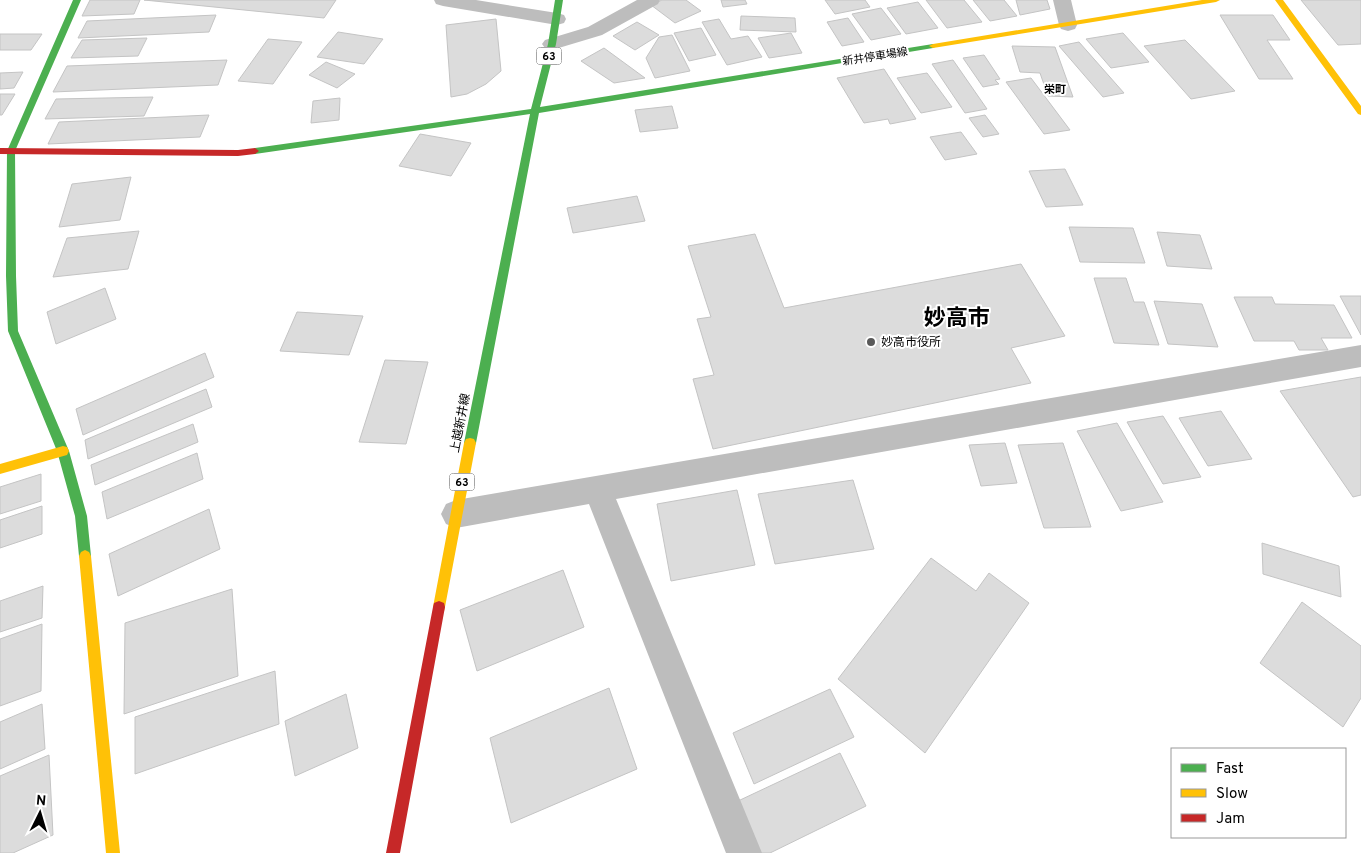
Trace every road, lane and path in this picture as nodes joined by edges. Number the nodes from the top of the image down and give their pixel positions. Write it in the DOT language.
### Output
graph roads {
  1 [pos="77,0"];
  2 [pos="443,0"];
  3 [pos="559,0"];
  4 [pos="650,0"];
  5 [pos="1062,0"];
  6 [pos="1216,0"];
  7 [pos="1279,0"];
  8 [pos="557,19"];
  9 [pos="1068,25"];
  10 [pos="552,44"];
  11 [pos="535,112"];
  12 [pos="1361,112"];
  13 [pos="5,151"];
  14 [pos="1361,356"];
  15 [pos="63,451"];
  16 [pos="0,469"];
  17 [pos="598,488"];
  18 [pos="456,514"];
  19 [pos="113,853"];
  20 [pos="393,853"];
  21 [pos="744,853"];
  1 -- 13 [label="street"];
  2 -- 8 [label="street"];
  3 -- 8 [label="street, 上越新井線 / 63"];
  4 -- 10 [label="street"];
  5 -- 9 [label="street"];
  6 -- 9 [label="street, 新井停車場線"];
  7 -- 12 [label="street"];
  8 -- 10 [label="street, 上越新井線 / 63"];
  9 -- 11 [label="street, 新井停車場線"];
  10 -- 11 [label="street, 上越新井線 / 63"];
  11 -- 13 [label="street, 新井停車場線"];
  11 -- 18 [label="street, 上越新井線 / 63"];
  13 -- 15 [label="street"];
  14 -- 17 [label="street"];
  15 -- 16 [label="street"];
  15 -- 19 [label="street"];
  17 -- 18 [label="street"];
  17 -- 21 [label="street"];
  18 -- 20 [label="street, 上越新井線 / 63"];
}
